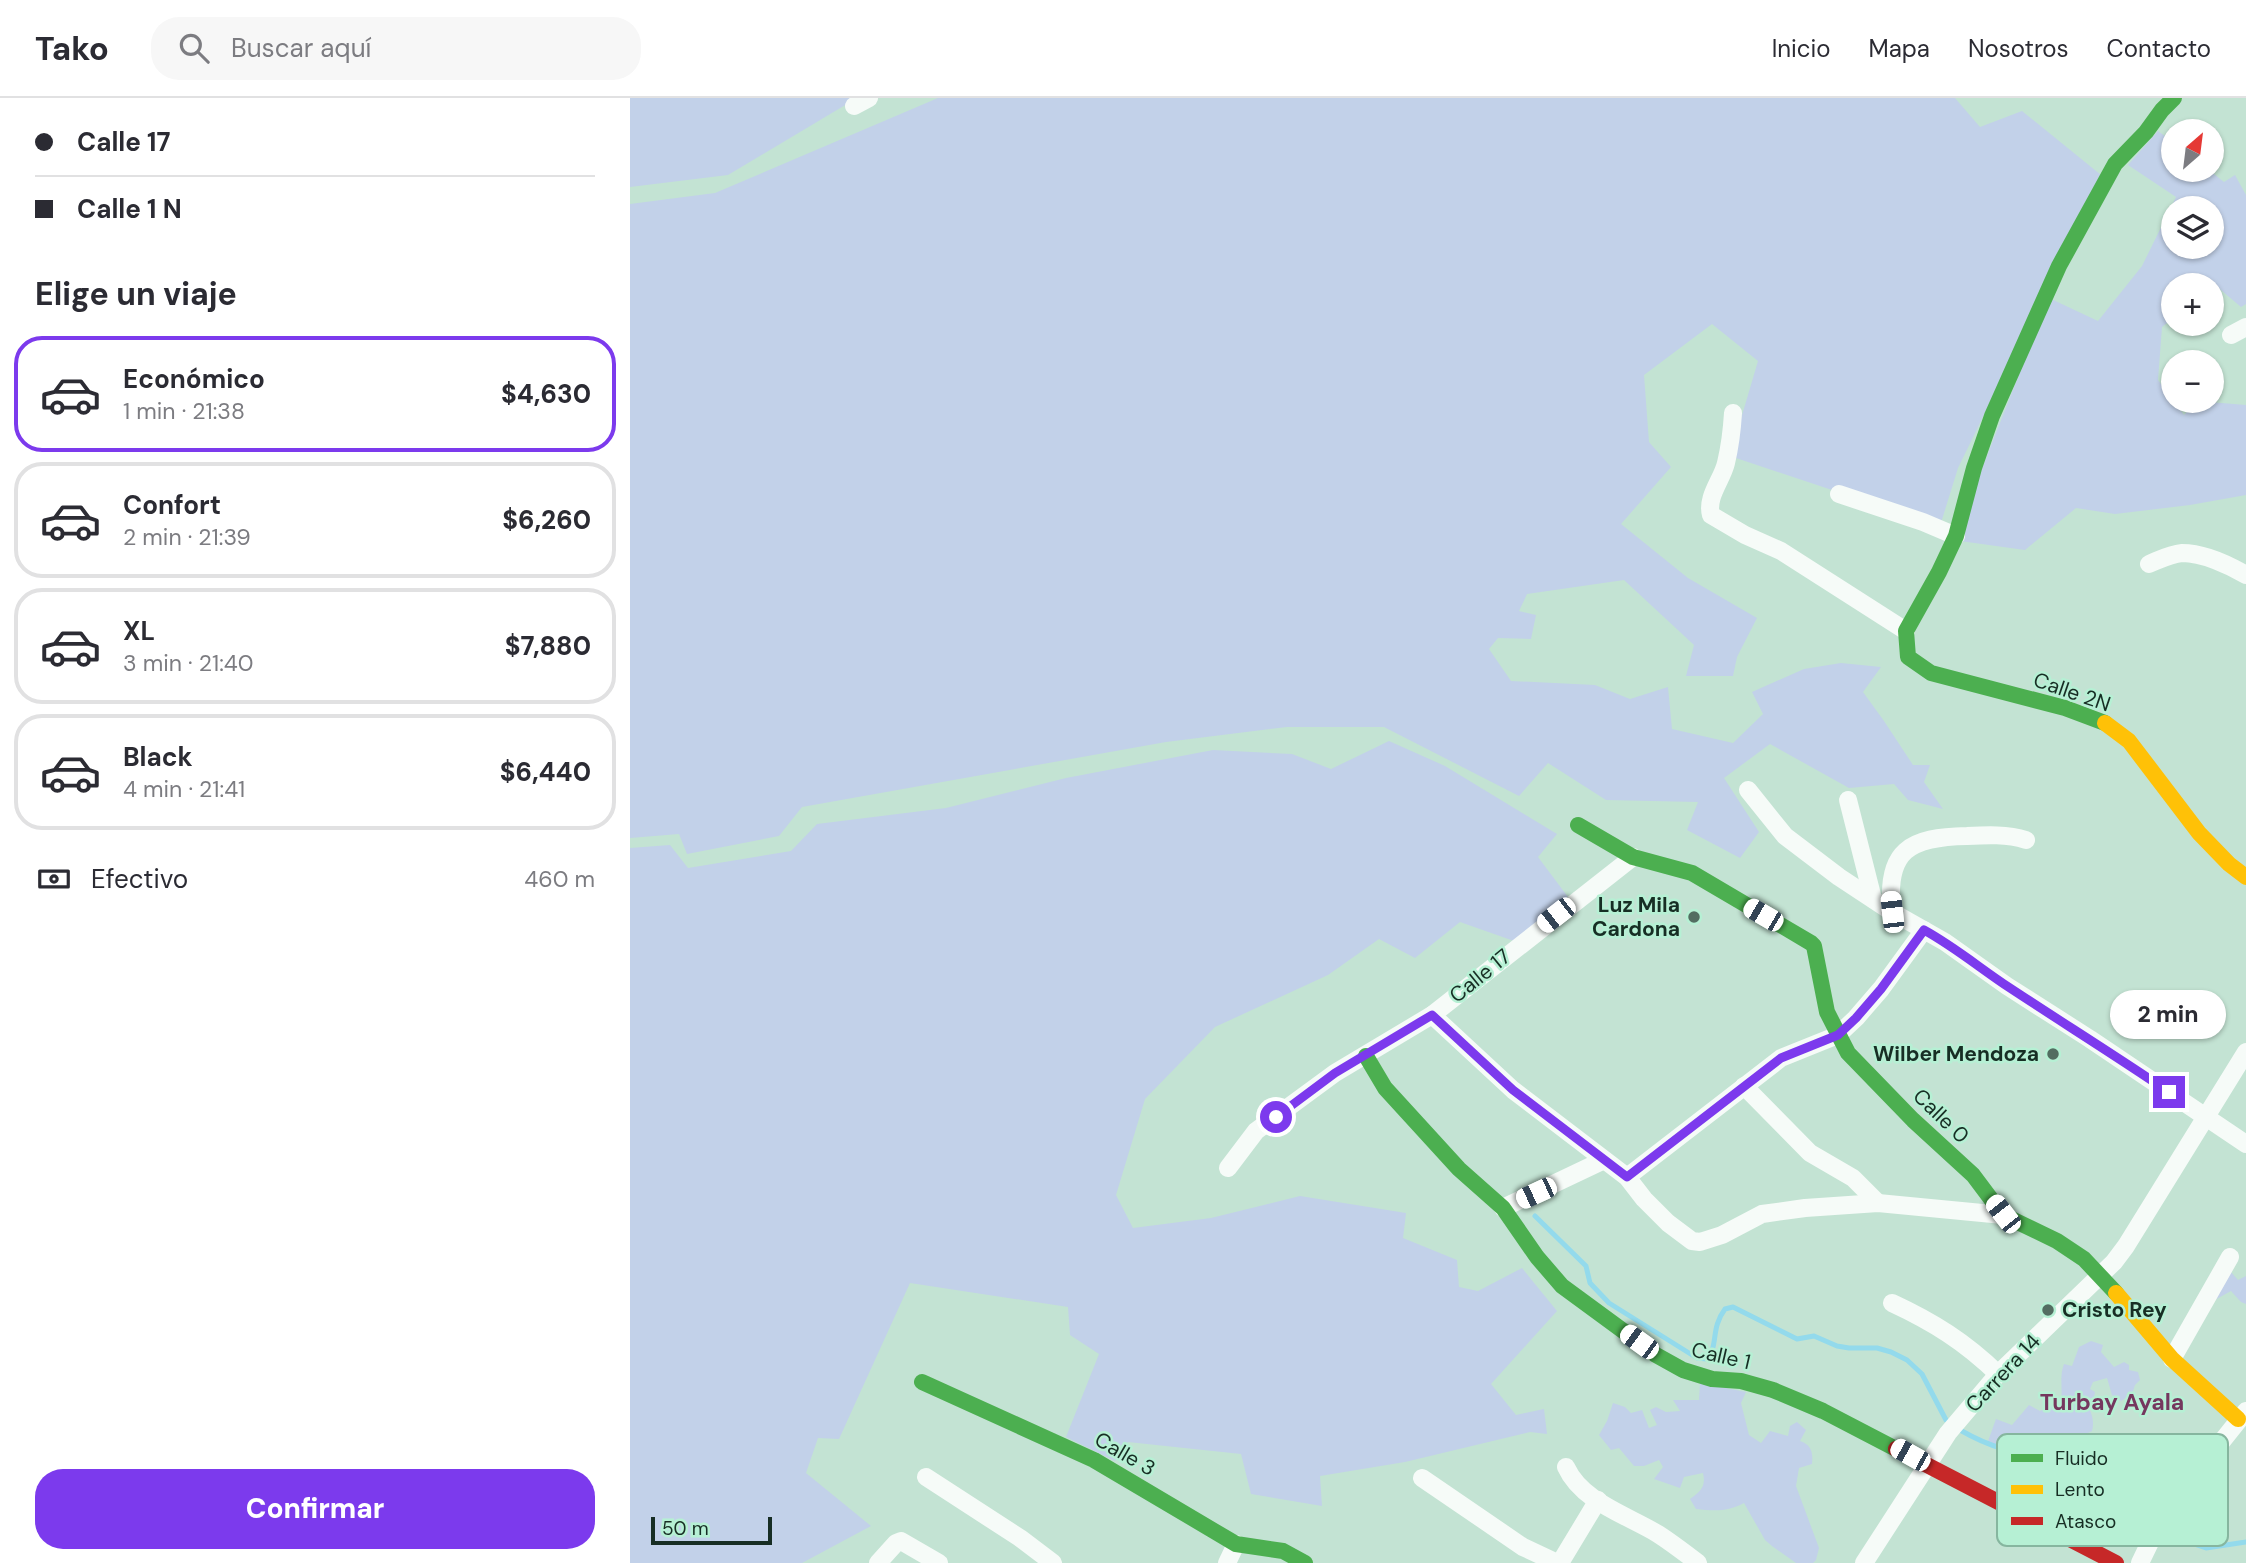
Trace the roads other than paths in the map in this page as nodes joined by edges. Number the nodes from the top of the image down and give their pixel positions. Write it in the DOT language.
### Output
graph roads {
  1 [pos="2164,101"];
  2 [pos="1733,413"];
  3 [pos="1839,495"];
  4 [pos="1956,536"];
  5 [pos="2149,564"];
  6 [pos="2246,575"];
  7 [pos="1906,631"];
  8 [pos="1748,790"];
  9 [pos="1848,800"];
  10 [pos="1578,825"];
  11 [pos="2026,840"];
  12 [pos="1633,856"];
  13 [pos="2246,877"];
  14 [pos="1873,899"];
  15 [pos="1892,912"];
  16 [pos="1924,930"];
  17 [pos="1432,1015"];
  18 [pos="1838,1035"];
  19 [pos="2246,1052"];
  20 [pos="1366,1056"];
  21 [pos="1744,1086"];
  22 [pos="2207,1119"];
  23 [pos="2246,1144"];
  24 [pos="1604,1160"];
  25 [pos="1228,1168"];
  26 [pos="1627,1177"];
  27 [pos="1878,1203"];
  28 [pos="1503,1208"];
  29 [pos="2003,1214"];
  30 [pos="2230,1257"];
  31 [pos="2100,1275"];
  32 [pos="1892,1303"];
  33 [pos="2172,1359"];
  34 [pos="1998,1374"];
  35 [pos="922,1382"];
  36 [pos="2242,1415"];
  37 [pos="2228,1434"];
  38 [pos="1927,1465"];
  39 [pos="1566,1467"];
  40 [pos="926,1477"];
  41 [pos="1422,1478"];
  42 [pos="1598,1500"];
  43 [pos="1997,1501"];
  44 [pos="1236,1544"];
  45 [pos="2083,1546"];
  46 [pos="2149,1546"];
  47 [pos="878,1563"];
  48 [pos="939,1563"];
  49 [pos="1053,1563"];
  50 [pos="1227,1563"];
  51 [pos="1305,1563"];
  52 [pos="1558,1563"];
  53 [pos="1698,1563"];
  54 [pos="1864,1563"];
  55 [pos="2116,1563"];
  56 [pos="2140,1563"];
  1 -- 4 [label="street"];
  2 -- 7 [label="street"];
  3 -- 4 [label="street"];
  4 -- 7 [label="street"];
  5 -- 6 [label="street"];
  7 -- 13 [label="street, Calle 2N"];
  8 -- 14 [label="street"];
  9 -- 14 [label="street"];
  10 -- 12 [label="street, Calle 0"];
  11 -- 15 [label="street"];
  12 -- 17 [label="street, Calle 17"];
  12 -- 18 [label="street, Calle 0"];
  14 -- 15 [label="street"];
  15 -- 16 [label="street"];
  16 -- 18 [label="street"];
  16 -- 22 [label="street"];
  17 -- 20 [label="street, Calle 17"];
  17 -- 24 [label="street"];
  18 -- 21 [label="street"];
  18 -- 29 [label="street, Calle 0"];
  19 -- 22 [label="street, Carrera 14"];
  20 -- 25 [label="street, Calle 17"];
  20 -- 28 [label="street, Calle 1"];
  21 -- 26 [label="street"];
  21 -- 27 [label="street"];
  22 -- 23 [label="street"];
  22 -- 31 [label="street, Carrera 14"];
  24 -- 26 [label="street"];
  24 -- 28 [label="street"];
  26 -- 27 [label="street"];
  27 -- 29 [label="street"];
  28 -- 38 [label="street, Calle 1"];
  29 -- 31 [label="street, Calle 0"];
  30 -- 33 [label="street"];
  31 -- 33 [label="street, Calle 0"];
  31 -- 34 [label="street, Carrera 14"];
  32 -- 34 [label="street"];
  33 -- 36 [label="street, Calle 0"];
  34 -- 38 [label="street, Carrera 14"];
  35 -- 44 [label="street, Calle 3"];
  36 -- 37 [label="street"];
  38 -- 43 [label="street, Calle 1"];
  38 -- 54 [label="street, Carrera 14"];
  39 -- 42 [label="street"];
  40 -- 49 [label="street"];
  41 -- 52 [label="street"];
  42 -- 52 [label="street"];
  42 -- 53 [label="street"];
  44 -- 50 [label="street"];
  44 -- 51 [label="street, Calle 3"];
  45 -- 55 [label="street, Calle 1"];
  46 -- 56 [label="street"];
  47 -- 48 [label="street"];
}
